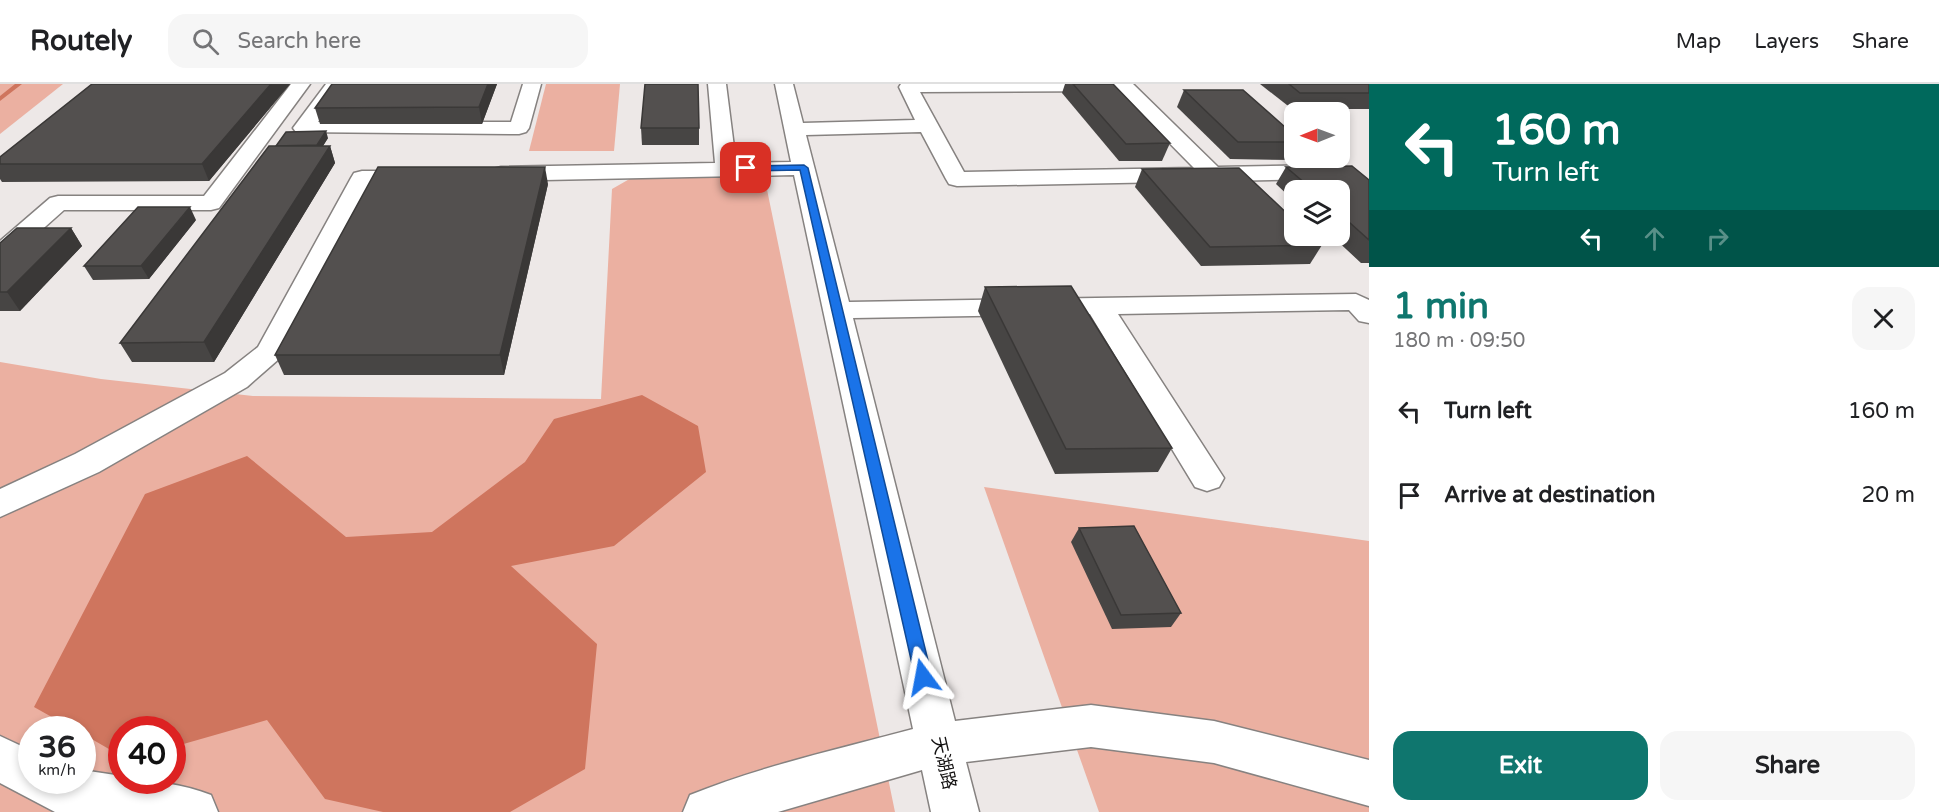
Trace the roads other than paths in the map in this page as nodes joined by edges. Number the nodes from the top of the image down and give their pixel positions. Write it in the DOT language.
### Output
graph roads {
  1 [pos="301,84"];
  2 [pos="336,84"];
  3 [pos="532,84"];
  4 [pos="717,84"];
  5 [pos="784,84"];
  6 [pos="928,126"];
  7 [pos="435,128"];
  8 [pos="795,129"];
  9 [pos="804,168"];
  10 [pos="726,169"];
  11 [pos="1335,172"];
  12 [pos="1212,174"];
  13 [pos="471,176"];
  14 [pos="0,254"];
  15 [pos="1099,306"];
  16 [pos="837,310"];
  17 [pos="1369,315"];
  18 [pos="1207,478"];
  19 [pos="0,504"];
  20 [pos="939,744"];
  21 [pos="0,759"];
  22 [pos="18,769"];
  23 [pos="1369,783"];
  24 [pos="86,794"];
  25 [pos="194,812"];
  26 [pos="707,812"];
  27 [pos="955,812"];
  1 -- 14 [label="street"];
  2 -- 7 [label="street"];
  3 -- 7 [label="street"];
  4 -- 10 [label="street"];
  5 -- 8 [label="street, 天湖路"];
  6 -- 8 [label="street"];
  6 -- 12 [label="street"];
  6 -- 12 [label="street"];
  7 -- 19 [label="street"];
  8 -- 9 [label="street, 天湖路"];
  9 -- 10 [label="street"];
  9 -- 16 [label="street, 天湖路"];
  10 -- 13 [label="street"];
  11 -- 12 [label="street"];
  15 -- 16 [label="street"];
  15 -- 17 [label="street"];
  15 -- 18 [label="street"];
  16 -- 20 [label="street, 天湖路"];
  20 -- 23 [label="street"];
  20 -- 26 [label="street"];
  20 -- 27 [label="street, 天湖路"];
  21 -- 22 [label="street"];
  24 -- 25 [label="street"];
}
